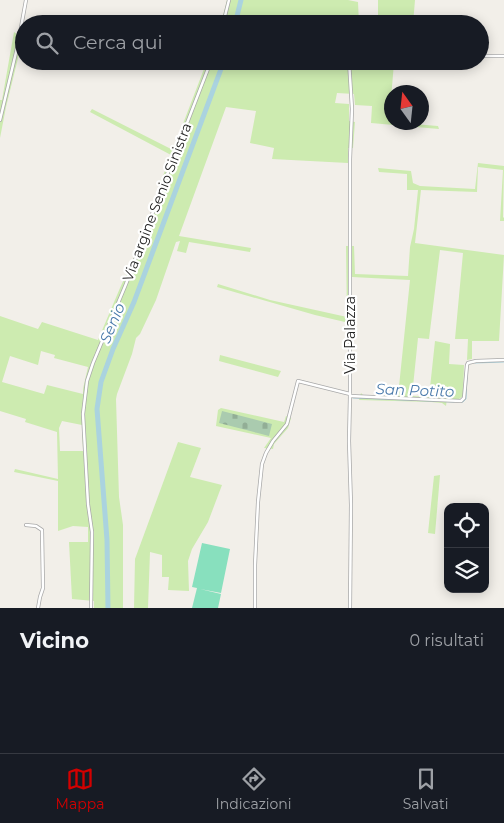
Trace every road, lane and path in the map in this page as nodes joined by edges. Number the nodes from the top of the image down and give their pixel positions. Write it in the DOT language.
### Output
graph roads {
  1 [pos="26,0"];
  2 [pos="229,0"];
  3 [pos="23,15"];
  4 [pos="225,15"];
  5 [pos="15,54"];
  6 [pos="489,56"];
  7 [pos="504,56"];
  8 [pos="208,70"];
  9 [pos="350,70"];
  10 [pos="0,120"];
  11 [pos="504,360"];
  12 [pos="350,395"];
  13 [pos="26,524"];
  14 [pos="38,608"];
  15 [pos="92,608"];
  16 [pos="255,608"];
  17 [pos="350,608"];
  1 -- 3 [label="street"];
  2 -- 4 [label="street"];
  5 -- 10 [label="street"];
  6 -- 7 [label="street"];
  8 -- 15 [label="street, Via argine Senio Sinistra"];
  9 -- 12 [label="street, Via Palazza"];
  11 -- 12 [label="street"];
  12 -- 16 [label="street"];
  12 -- 17 [label="street, Via Palazza"];
  13 -- 14 [label="street"];
}
